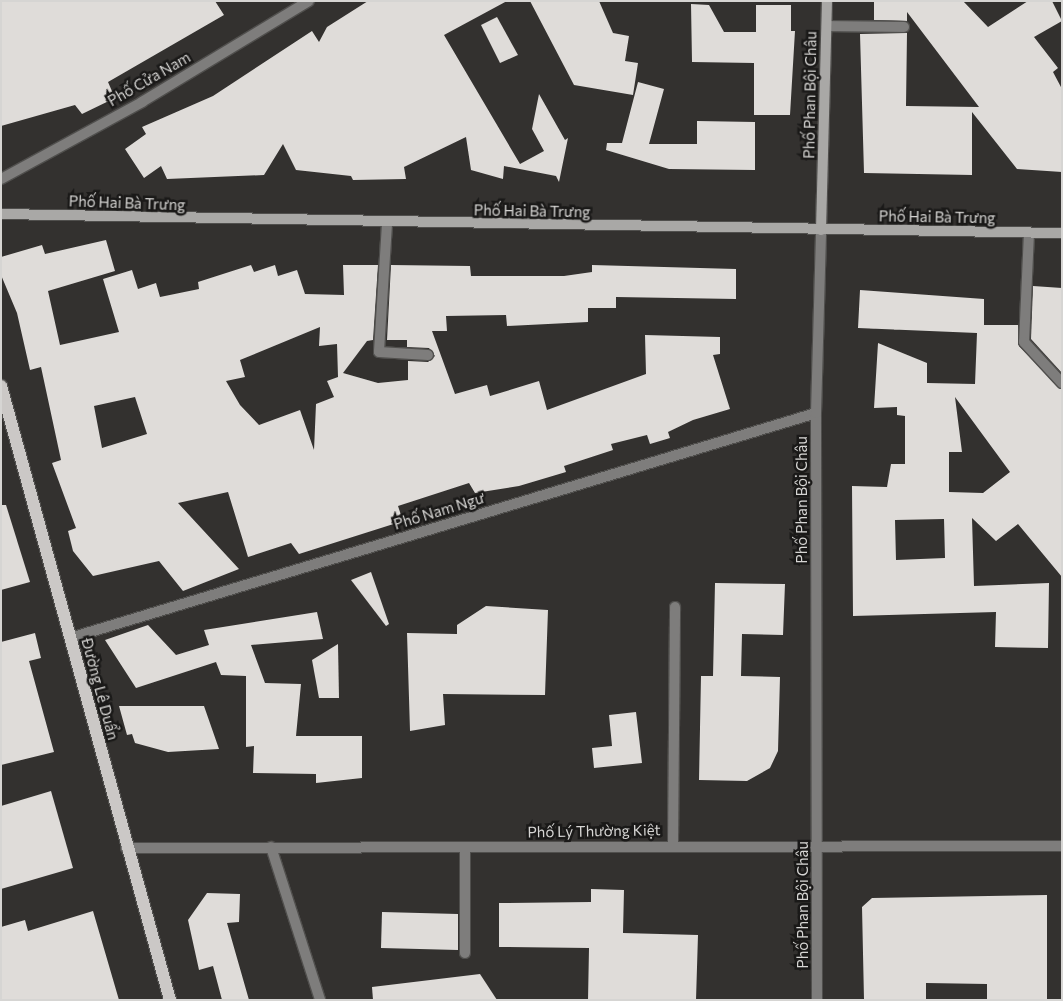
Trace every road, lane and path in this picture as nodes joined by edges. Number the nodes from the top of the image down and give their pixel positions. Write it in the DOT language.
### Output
graph roads {
  1 [pos="309,1"];
  2 [pos="828,1"];
  3 [pos="827,26"];
  4 [pos="904,27"];
  5 [pos="1,179"];
  6 [pos="1,214"];
  7 [pos="387,224"];
  8 [pos="821,230"];
  9 [pos="1062,233"];
  10 [pos="1029,234"];
  11 [pos="428,355"];
  12 [pos="1062,383"];
  13 [pos="1,386"];
  14 [pos="816,413"];
  15 [pos="675,607"];
  16 [pos="70,638"];
  17 [pos="673,845"];
  18 [pos="819,845"];
  19 [pos="1062,846"];
  20 [pos="271,847"];
  21 [pos="126,848"];
  22 [pos="465,848"];
  23 [pos="464,953"];
  24 [pos="170,1000"];
  25 [pos="320,1000"];
  26 [pos="817,1000"];
  1 -- 5 [label="street, Phố Cửa Nam"];
  2 -- 3 [label="main road, Phố Phan Bội Châu"];
  3 -- 4 [label="street"];
  3 -- 8 [label="main road, Phố Phan Bội Châu"];
  6 -- 7 [label="main road, Phố Hai Bà Trưng"];
  7 -- 8 [label="main road, Phố Hai Bà Trưng"];
  7 -- 11 [label="street"];
  8 -- 10 [label="main road, Phố Hai Bà Trưng"];
  8 -- 14 [label="street, Phố Phan Bội Châu"];
  9 -- 10 [label="main road, Phố Hai Bà Trưng"];
  10 -- 12 [label="street"];
  13 -- 16 [label="main road, Đường Lê Duẩn"];
  14 -- 16 [label="street, Phố Nam Ngư"];
  14 -- 18 [label="street, Phố Phan Bội Châu"];
  15 -- 17 [label="street"];
  16 -- 21 [label="main road, Đường Lê Duẩn"];
  17 -- 18 [label="street, Phố Lý Thường Kiệt"];
  17 -- 22 [label="street, Phố Lý Thường Kiệt"];
  18 -- 19 [label="street, Phố Lý Thường Kiệt"];
  18 -- 26 [label="street, Phố Phan Bội Châu"];
  20 -- 21 [label="street, Phố Lý Thường Kiệt"];
  20 -- 22 [label="street, Phố Lý Thường Kiệt"];
  20 -- 25 [label="street"];
  21 -- 24 [label="main road, Đường Lê Duẩn"];
  22 -- 23 [label="street"];
}
